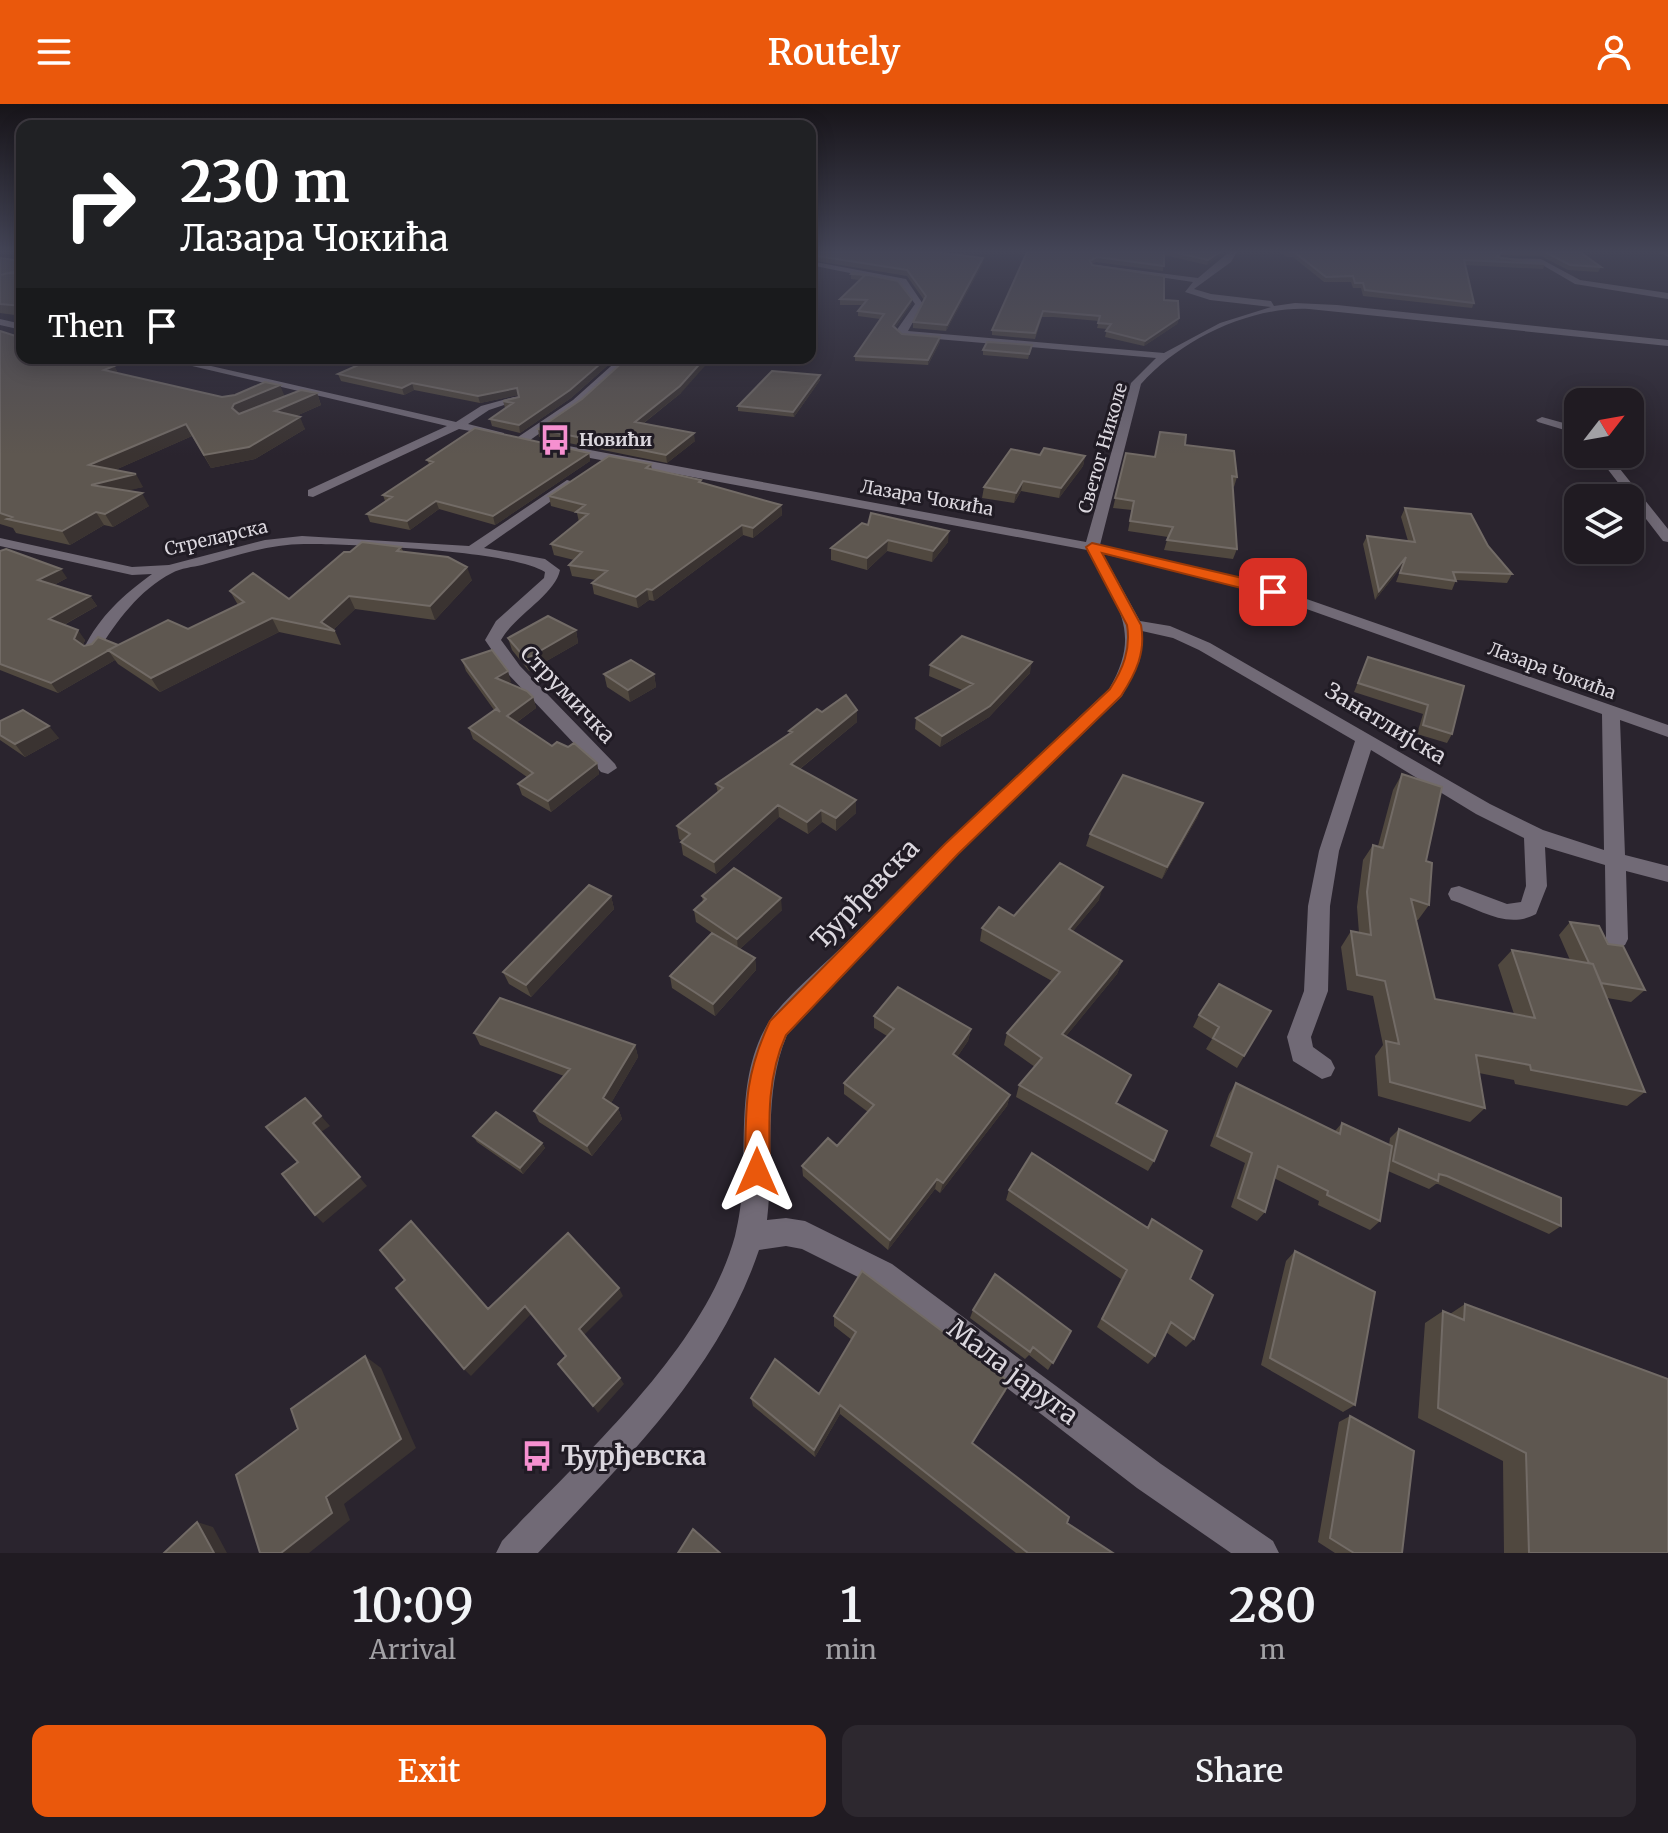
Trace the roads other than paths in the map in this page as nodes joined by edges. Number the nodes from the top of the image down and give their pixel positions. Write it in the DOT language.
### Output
graph roads {
  1 [pos="909,320"];
  2 [pos="1239,320"];
  3 [pos="1447,320"];
  4 [pos="1668,343"];
  5 [pos="1166,356"];
  6 [pos="189,364"];
  7 [pos="619,364"];
  8 [pos="313,392"];
  9 [pos="514,400"];
  10 [pos="290,402"];
  11 [pos="1542,420"];
  12 [pos="457,426"];
  13 [pos="1564,427"];
  14 [pos="536,443"];
  15 [pos="596,467"];
  16 [pos="1613,468"];
  17 [pos="313,493"];
  18 [pos="1668,538"];
  19 [pos="0,542"];
  20 [pos="1092,547"];
  21 [pos="472,550"];
  22 [pos="169,569"];
  23 [pos="1134,625"];
  24 [pos="92,648"];
  25 [pos="1611,711"];
  26 [pos="1668,731"];
  27 [pos="1365,739"];
  28 [pos="608,768"];
  29 [pos="1534,835"];
  30 [pos="1616,859"];
  31 [pos="1668,874"];
  32 [pos="1459,894"];
  33 [pos="1617,939"];
  34 [pos="1322,1068"];
  35 [pos="750,1237"];
  36 [pos="514,1553"];
  37 [pos="1261,1553"];
  1 -- 5 [label="street"];
  2 -- 5 [label="street, Светог Николе"];
  3 -- 4 [label="street, Светог Николе"];
  5 -- 20 [label="street, Светог Николе"];
  6 -- 8 [label="street, Лазара Чокића"];
  7 -- 14 [label="street"];
  8 -- 10 [label="street"];
  8 -- 12 [label="street, Лазара Чокића"];
  9 -- 12 [label="street"];
  11 -- 13 [label="street"];
  12 -- 14 [label="street, Лазара Чокића"];
  12 -- 17 [label="street"];
  14 -- 15 [label="street, Лазара Чокића"];
  15 -- 20 [label="street, Лазара Чокића"];
  15 -- 21 [label="street"];
  16 -- 18 [label="street"];
  19 -- 22 [label="street, Стреларска"];
  20 -- 23 [label="street"];
  20 -- 25 [label="street, Лазара Чокића"];
  21 -- 22 [label="street, Стреларска"];
  21 -- 28 [label="street, Струмичка"];
  22 -- 24 [label="street"];
  23 -- 27 [label="street, Занатлијска"];
  23 -- 35 [label="street, Ђурђевска"];
  25 -- 26 [label="street, Лазара Чокића"];
  25 -- 30 [label="street"];
  27 -- 29 [label="street, Занатлијска"];
  27 -- 34 [label="street"];
  29 -- 30 [label="street, Занатлијска"];
  29 -- 32 [label="street"];
  30 -- 31 [label="street, Занатлијска"];
  30 -- 33 [label="street"];
  35 -- 36 [label="street, Ђурђевска"];
  35 -- 37 [label="street, Мала јаруга"];
}
